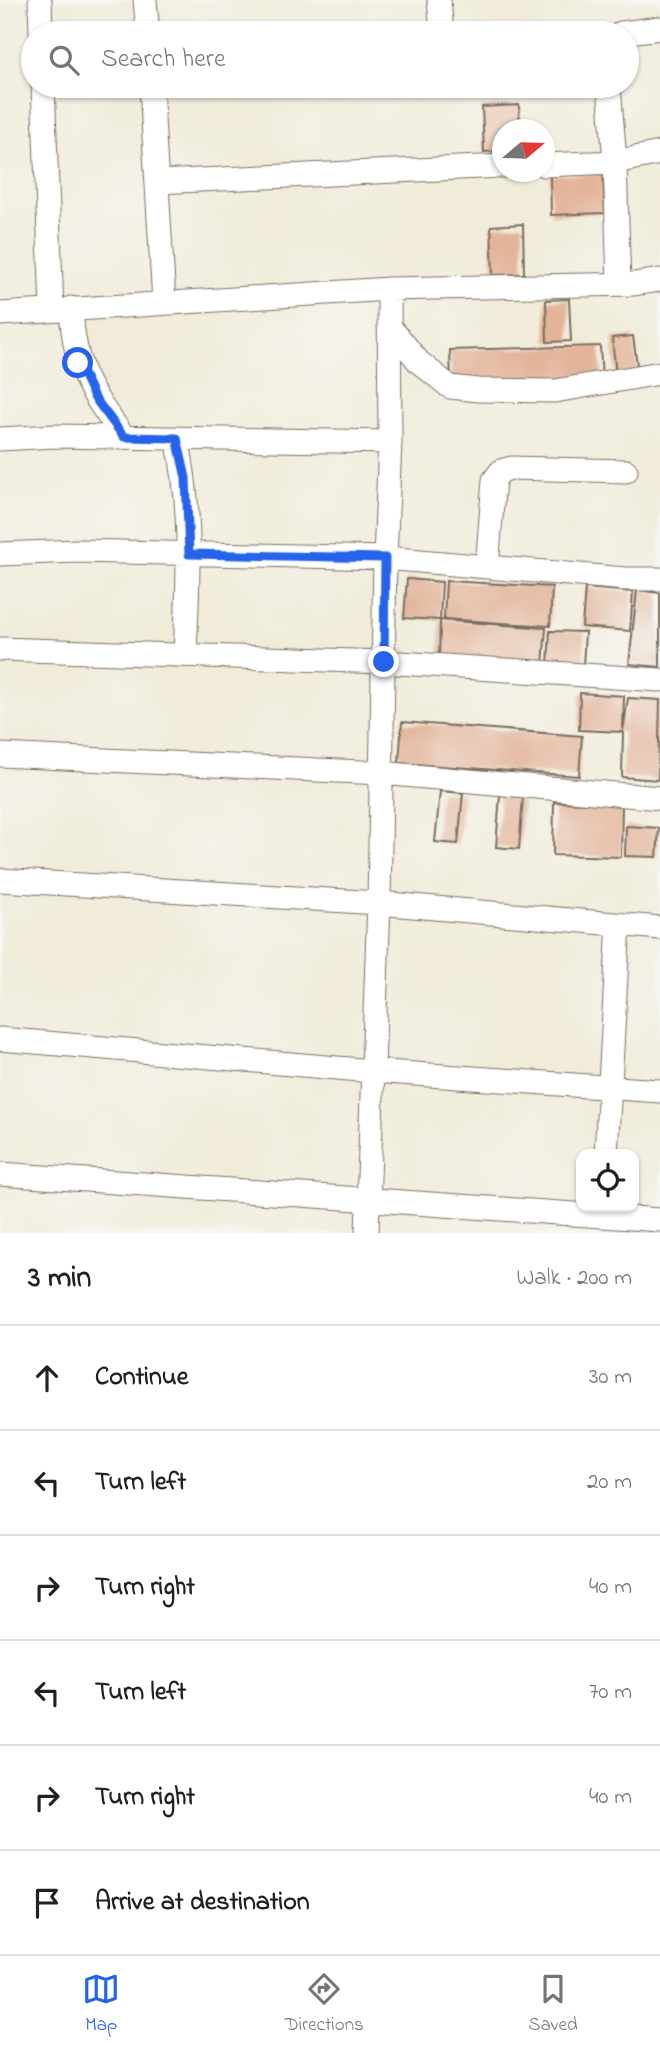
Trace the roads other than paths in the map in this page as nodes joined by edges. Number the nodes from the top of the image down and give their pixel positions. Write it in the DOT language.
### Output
graph roads {
  1 [pos="40,0"];
  2 [pos="145,0"];
  3 [pos="439,0"];
  4 [pos="41,21"];
  5 [pos="147,21"];
  6 [pos="441,21"];
  7 [pos="660,28"];
  8 [pos="639,31"];
  9 [pos="44,98"];
  10 [pos="152,98"];
  11 [pos="610,98"];
  12 [pos="660,153"];
  13 [pos="615,162"];
  14 [pos="555,165"];
  15 [pos="492,166"];
  16 [pos="157,183"];
  17 [pos="660,280"];
  18 [pos="619,284"];
  19 [pos="389,289"];
  20 [pos="164,302"];
  21 [pos="62,309"];
  22 [pos="0,314"];
  23 [pos="389,326"];
  24 [pos="660,373"];
  25 [pos="124,437"];
  26 [pos="177,438"];
  27 [pos="0,439"];
  28 [pos="390,442"];
  29 [pos="626,471"];
  30 [pos="0,554"];
  31 [pos="189,554"];
  32 [pos="385,558"];
  33 [pos="487,567"];
  34 [pos="660,579"];
  35 [pos="0,649"];
  36 [pos="185,655"];
  37 [pos="384,662"];
  38 [pos="660,680"];
  39 [pos="0,755"];
  40 [pos="381,773"];
  41 [pos="660,798"];
  42 [pos="0,880"];
  43 [pos="379,903"];
  44 [pos="619,924"];
  45 [pos="660,928"];
  46 [pos="0,1040"];
  47 [pos="372,1072"];
  48 [pos="610,1087"];
  49 [pos="660,1091"];
  50 [pos="606,1149"];
  51 [pos="0,1174"];
  52 [pos="368,1199"];
  53 [pos="602,1218"];
  54 [pos="660,1220"];
  55 [pos="367,1233"];
  1 -- 4 [label="street"];
  2 -- 5 [label="street"];
  3 -- 6 [label="street"];
  7 -- 8 [label="street"];
  9 -- 21 [label="street"];
  10 -- 16 [label="street"];
  11 -- 13 [label="street"];
  12 -- 13 [label="street"];
  13 -- 14 [label="street"];
  13 -- 18 [label="street"];
  15 -- 16 [label="street"];
  16 -- 20 [label="street"];
  17 -- 18 [label="street"];
  18 -- 19 [label="street"];
  19 -- 20 [label="street"];
  19 -- 23 [label="street"];
  20 -- 21 [label="street"];
  21 -- 22 [label="street"];
  21 -- 25 [label="street"];
  23 -- 24 [label="street"];
  23 -- 28 [label="street"];
  25 -- 26 [label="street"];
  25 -- 27 [label="street"];
  26 -- 28 [label="street"];
  26 -- 31 [label="street"];
  28 -- 32 [label="street"];
  29 -- 33 [label="street"];
  30 -- 31 [label="street"];
  31 -- 32 [label="street"];
  31 -- 36 [label="street"];
  32 -- 33 [label="street"];
  32 -- 37 [label="street"];
  33 -- 34 [label="street"];
  35 -- 36 [label="street"];
  36 -- 37 [label="street"];
  37 -- 38 [label="street"];
  37 -- 40 [label="street"];
  39 -- 40 [label="street"];
  40 -- 41 [label="street"];
  40 -- 43 [label="street"];
  42 -- 43 [label="street"];
  43 -- 44 [label="street"];
  43 -- 47 [label="street"];
  44 -- 45 [label="street"];
  44 -- 48 [label="street"];
  46 -- 47 [label="street"];
  47 -- 48 [label="street"];
  47 -- 52 [label="street"];
  48 -- 49 [label="street"];
  48 -- 50 [label="street"];
  51 -- 52 [label="street"];
  52 -- 53 [label="street"];
  52 -- 55 [label="street"];
  53 -- 54 [label="street"];
}
